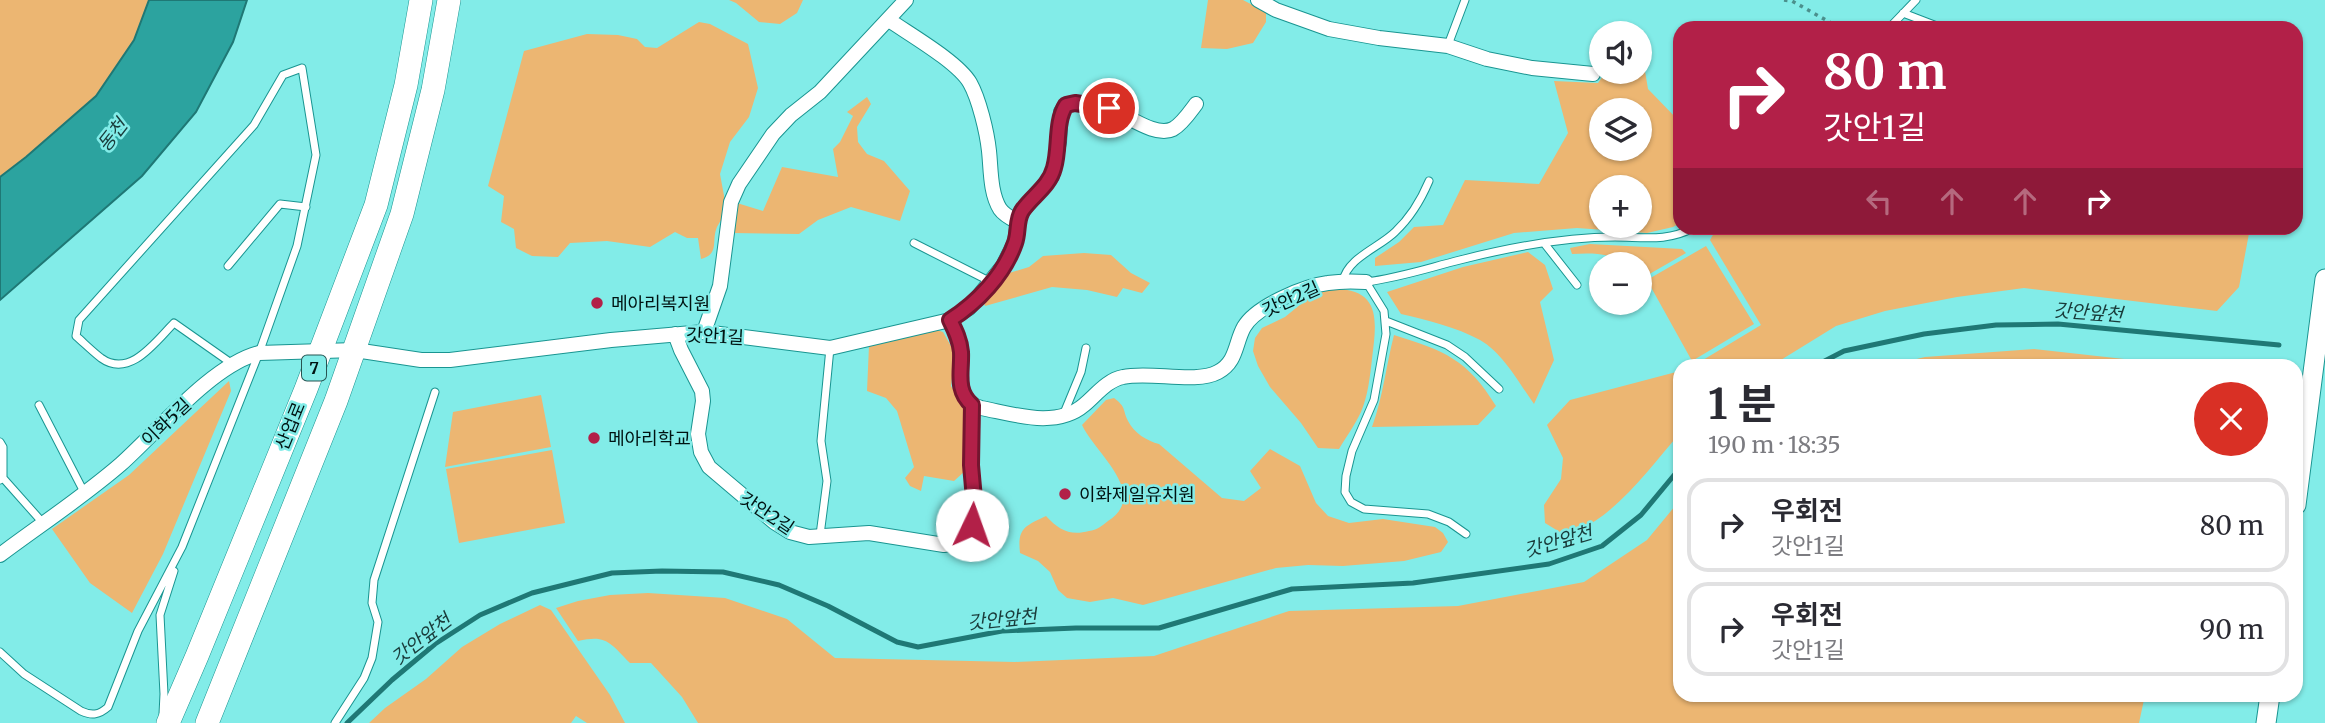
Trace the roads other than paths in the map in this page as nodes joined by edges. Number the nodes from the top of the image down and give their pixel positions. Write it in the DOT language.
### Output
graph roads {
  1 [pos="421,0"];
  2 [pos="449,0"];
  3 [pos="906,0"];
  4 [pos="1258,0"];
  5 [pos="1465,0"];
  6 [pos="1916,0"];
  7 [pos="1903,13"];
  8 [pos="889,20"];
  9 [pos="1896,21"];
  10 [pos="1924,21"];
  11 [pos="1448,46"];
  12 [pos="1589,74"];
  13 [pos="1196,104"];
  14 [pos="1429,181"];
  15 [pos="306,207"];
  16 [pos="1018,222"];
  17 [pos="1677,235"];
  18 [pos="914,243"];
  19 [pos="1545,243"];
  20 [pos="228,266"];
  21 [pos="2325,279"];
  22 [pos="1343,281"];
  23 [pos="991,282"];
  24 [pos="1366,282"];
  25 [pos="1577,285"];
  26 [pos="950,320"];
  27 [pos="1386,321"];
  28 [pos="704,332"];
  29 [pos="675,334"];
  30 [pos="830,348"];
  31 [pos="1086,348"];
  32 [pos="355,350"];
  33 [pos="320,351"];
  34 [pos="259,353"];
  35 [pos="231,363"];
  36 [pos="1499,389"];
  37 [pos="435,392"];
  38 [pos="39,405"];
  39 [pos="972,405"];
  40 [pos="1062,416"];
  41 [pos="0,442"];
  42 [pos="2303,450"];
  43 [pos="1,479"];
  44 [pos="84,492"];
  45 [pos="43,523"];
  46 [pos="1466,534"];
  47 [pos="820,535"];
  48 [pos="182,547"];
  49 [pos="0,555"];
  50 [pos="0,652"];
  51 [pos="2269,702"];
  52 [pos="162,723"];
  53 [pos="168,723"];
  54 [pos="207,723"];
  55 [pos="335,723"];
  56 [pos="2266,723"];
  1 -- 33 [label="main road, 산업로 / 7"];
  2 -- 32 [label="main road, 산업로 / 7"];
  3 -- 8 [label="street"];
  4 -- 11 [label="street"];
  5 -- 11 [label="lane"];
  6 -- 7 [label="lane"];
  7 -- 9 [label="lane"];
  7 -- 10 [label="lane"];
  8 -- 16 [label="street"];
  8 -- 28 [label="street"];
  11 -- 12 [label="street"];
  13 -- 16 [label="street, 갓안1길"];
  14 -- 22 [label="lane"];
  15 -- 20 [label="lane"];
  15 -- 34 [label="lane"];
  15 -- 35 [label="lane"];
  16 -- 23 [label="street, 갓안1길"];
  17 -- 19 [label="lane, 갓안2길"];
  18 -- 23 [label="lane"];
  19 -- 24 [label="lane, 갓안2길"];
  19 -- 25 [label="lane"];
  21 -- 42 [label="street"];
  22 -- 24 [label="street, 갓안2길"];
  22 -- 40 [label="street, 갓안2길"];
  23 -- 26 [label="street, 갓안1길"];
  24 -- 27 [label="lane"];
  26 -- 30 [label="street, 갓안1길"];
  26 -- 39 [label="street, 갓안2길"];
  27 -- 36 [label="lane"];
  27 -- 46 [label="lane"];
  28 -- 29 [label="street, 갓안1길"];
  28 -- 30 [label="street, 갓안1길"];
  29 -- 32 [label="street, 갓안1길"];
  29 -- 47 [label="street, 갓안2길"];
  30 -- 47 [label="lane"];
  31 -- 40 [label="lane"];
  32 -- 33 [label="street, 이화5길"];
  32 -- 54 [label="main road, 산업로 / 7"];
  33 -- 34 [label="street, 이화5길"];
  33 -- 53 [label="main road, 산업로 / 7"];
  34 -- 35 [label="street, 이화5길"];
  34 -- 48 [label="lane"];
  35 -- 44 [label="street, 이화5길"];
  37 -- 55 [label="lane"];
  38 -- 44 [label="lane"];
  39 -- 40 [label="street"];
  39 -- 47 [label="street, 갓안2길"];
  41 -- 43 [label="lane"];
  43 -- 45 [label="lane"];
  44 -- 45 [label="street, 이화5길"];
  45 -- 49 [label="street, 이화5길"];
  48 -- 50 [label="lane"];
  48 -- 52 [label="lane"];
  51 -- 56 [label="street"];
}
